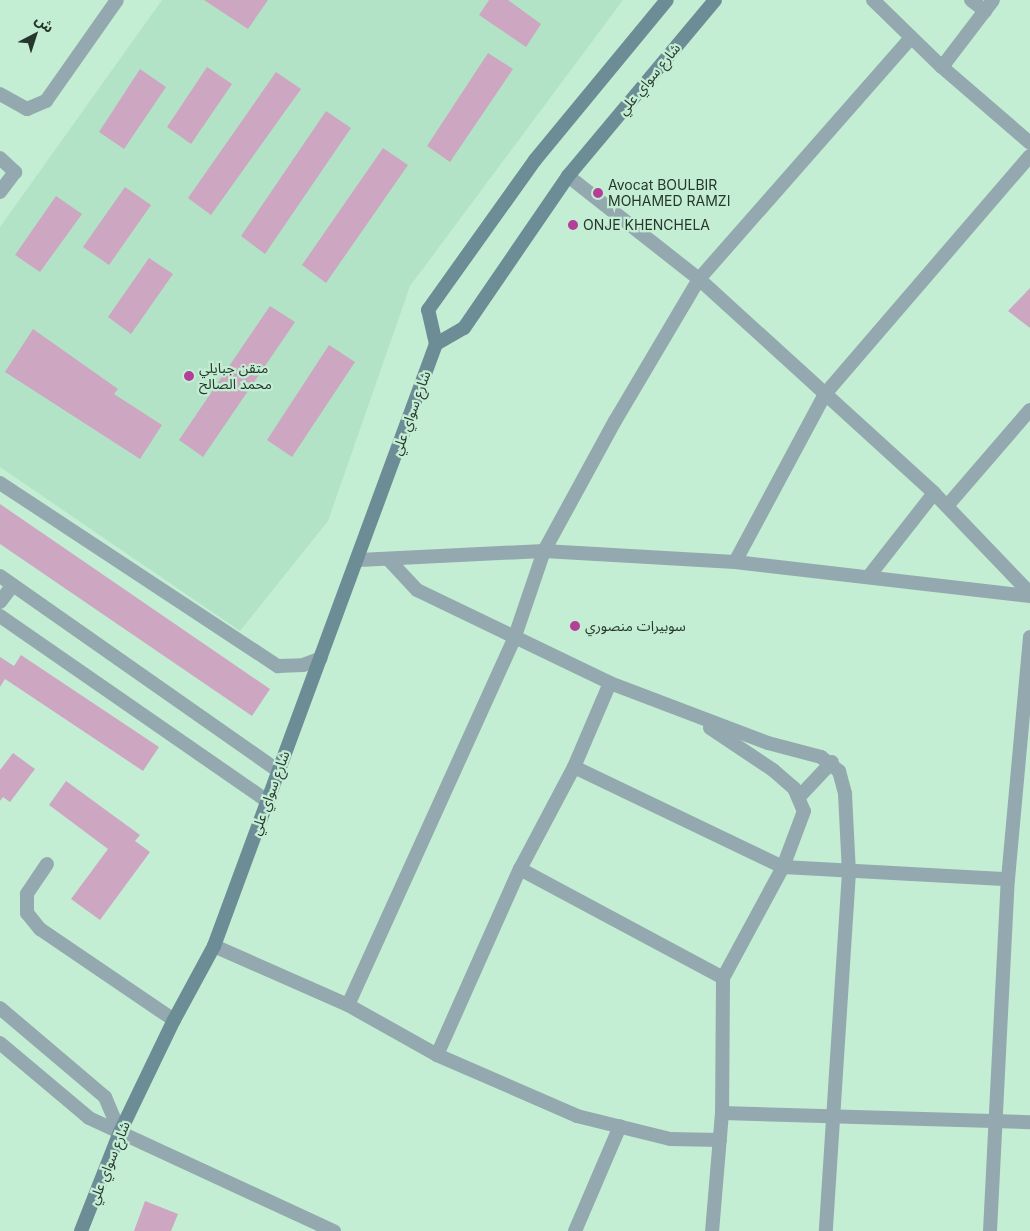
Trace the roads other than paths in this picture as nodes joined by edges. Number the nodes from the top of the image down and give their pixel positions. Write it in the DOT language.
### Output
graph roads {
  1 [pos="117,0"];
  2 [pos="667,0"];
  3 [pos="715,0"];
  4 [pos="873,0"];
  5 [pos="971,0"];
  6 [pos="989,5"];
  7 [pos="911,38"];
  8 [pos="942,67"];
  9 [pos="0,94"];
  10 [pos="1030,143"];
  11 [pos="1030,156"];
  12 [pos="0,158"];
  13 [pos="568,176"];
  14 [pos="0,192"];
  15 [pos="699,279"];
  16 [pos="436,344"];
  17 [pos="825,394"];
  18 [pos="1030,410"];
  19 [pos="0,483"];
  20 [pos="934,493"];
  21 [pos="947,506"];
  22 [pos="544,551"];
  23 [pos="359,560"];
  24 [pos="389,560"];
  25 [pos="735,562"];
  26 [pos="0,576"];
  27 [pos="869,576"];
  28 [pos="13,584"];
  29 [pos="1030,594"];
  30 [pos="0,602"];
  31 [pos="0,616"];
  32 [pos="1030,637"];
  33 [pos="514,638"];
  34 [pos="321,658"];
  35 [pos="610,683"];
  36 [pos="683,713"];
  37 [pos="832,762"];
  38 [pos="574,767"];
  39 [pos="278,771"];
  40 [pos="799,796"];
  41 [pos="267,802"];
  42 [pos="47,864"];
  43 [pos="783,868"];
  44 [pos="520,869"];
  45 [pos="849,872"];
  46 [pos="1008,879"];
  47 [pos="214,946"];
  48 [pos="723,978"];
  49 [pos="348,1005"];
  50 [pos="0,1008"];
  51 [pos="174,1020"];
  52 [pos="0,1043"];
  53 [pos="437,1055"];
  54 [pos="722,1113"];
  55 [pos="833,1118"];
  56 [pos="994,1120"];
  57 [pos="1030,1122"];
  58 [pos="620,1126"];
  59 [pos="120,1132"];
  60 [pos="720,1140"];
  61 [pos="81,1231"];
  62 [pos="334,1231"];
  63 [pos="575,1231"];
  64 [pos="712,1231"];
  65 [pos="826,1231"];
  66 [pos="990,1231"];
  1 -- 9 [label="street"];
  2 -- 16 [label="main road"];
  3 -- 13 [label="main road, شارع سواي علي"];
  4 -- 7 [label="street"];
  5 -- 6 [label="street"];
  6 -- 8 [label="street"];
  7 -- 8 [label="street"];
  7 -- 15 [label="street"];
  8 -- 10 [label="street"];
  11 -- 17 [label="street"];
  12 -- 14 [label="street"];
  13 -- 15 [label="street"];
  13 -- 16 [label="main road, شارع سواي علي"];
  15 -- 17 [label="street"];
  15 -- 22 [label="street"];
  16 -- 23 [label="main road, شارع سواي علي"];
  17 -- 20 [label="street"];
  17 -- 25 [label="street"];
  18 -- 21 [label="street"];
  19 -- 34 [label="street"];
  20 -- 21 [label="street"];
  20 -- 27 [label="street"];
  21 -- 29 [label="street"];
  22 -- 24 [label="street"];
  22 -- 25 [label="street"];
  22 -- 33 [label="street"];
  23 -- 24 [label="street"];
  23 -- 34 [label="main road, شارع سواي علي"];
  24 -- 33 [label="street"];
  25 -- 27 [label="street"];
  26 -- 28 [label="street"];
  27 -- 29 [label="street"];
  28 -- 30 [label="street"];
  28 -- 39 [label="street"];
  31 -- 41 [label="street"];
  32 -- 46 [label="street"];
  33 -- 35 [label="street"];
  33 -- 49 [label="street"];
  34 -- 39 [label="main road, شارع سواي علي"];
  35 -- 36 [label="street"];
  35 -- 38 [label="street"];
  36 -- 37 [label="street"];
  36 -- 40 [label="street"];
  37 -- 40 [label="street"];
  37 -- 45 [label="street"];
  38 -- 43 [label="street"];
  38 -- 44 [label="street"];
  39 -- 41 [label="main road, شارع سواي علي"];
  40 -- 43 [label="street"];
  41 -- 47 [label="main road, شارع سواي علي"];
  42 -- 51 [label="street"];
  43 -- 45 [label="street"];
  43 -- 48 [label="street"];
  44 -- 48 [label="street"];
  44 -- 53 [label="street"];
  45 -- 46 [label="street"];
  45 -- 55 [label="street"];
  46 -- 56 [label="street"];
  47 -- 49 [label="street"];
  47 -- 51 [label="main road, شارع سواي علي"];
  48 -- 54 [label="street"];
  49 -- 53 [label="street"];
  50 -- 59 [label="street"];
  51 -- 59 [label="main road, شارع سواي علي"];
  52 -- 59 [label="street"];
  53 -- 58 [label="street"];
  54 -- 55 [label="street"];
  54 -- 60 [label="street"];
  55 -- 56 [label="street"];
  55 -- 65 [label="street"];
  56 -- 57 [label="street"];
  56 -- 66 [label="street"];
  58 -- 60 [label="street"];
  58 -- 63 [label="street"];
  59 -- 61 [label="main road, شارع سواي علي"];
  59 -- 62 [label="street"];
  60 -- 64 [label="street"];
}
